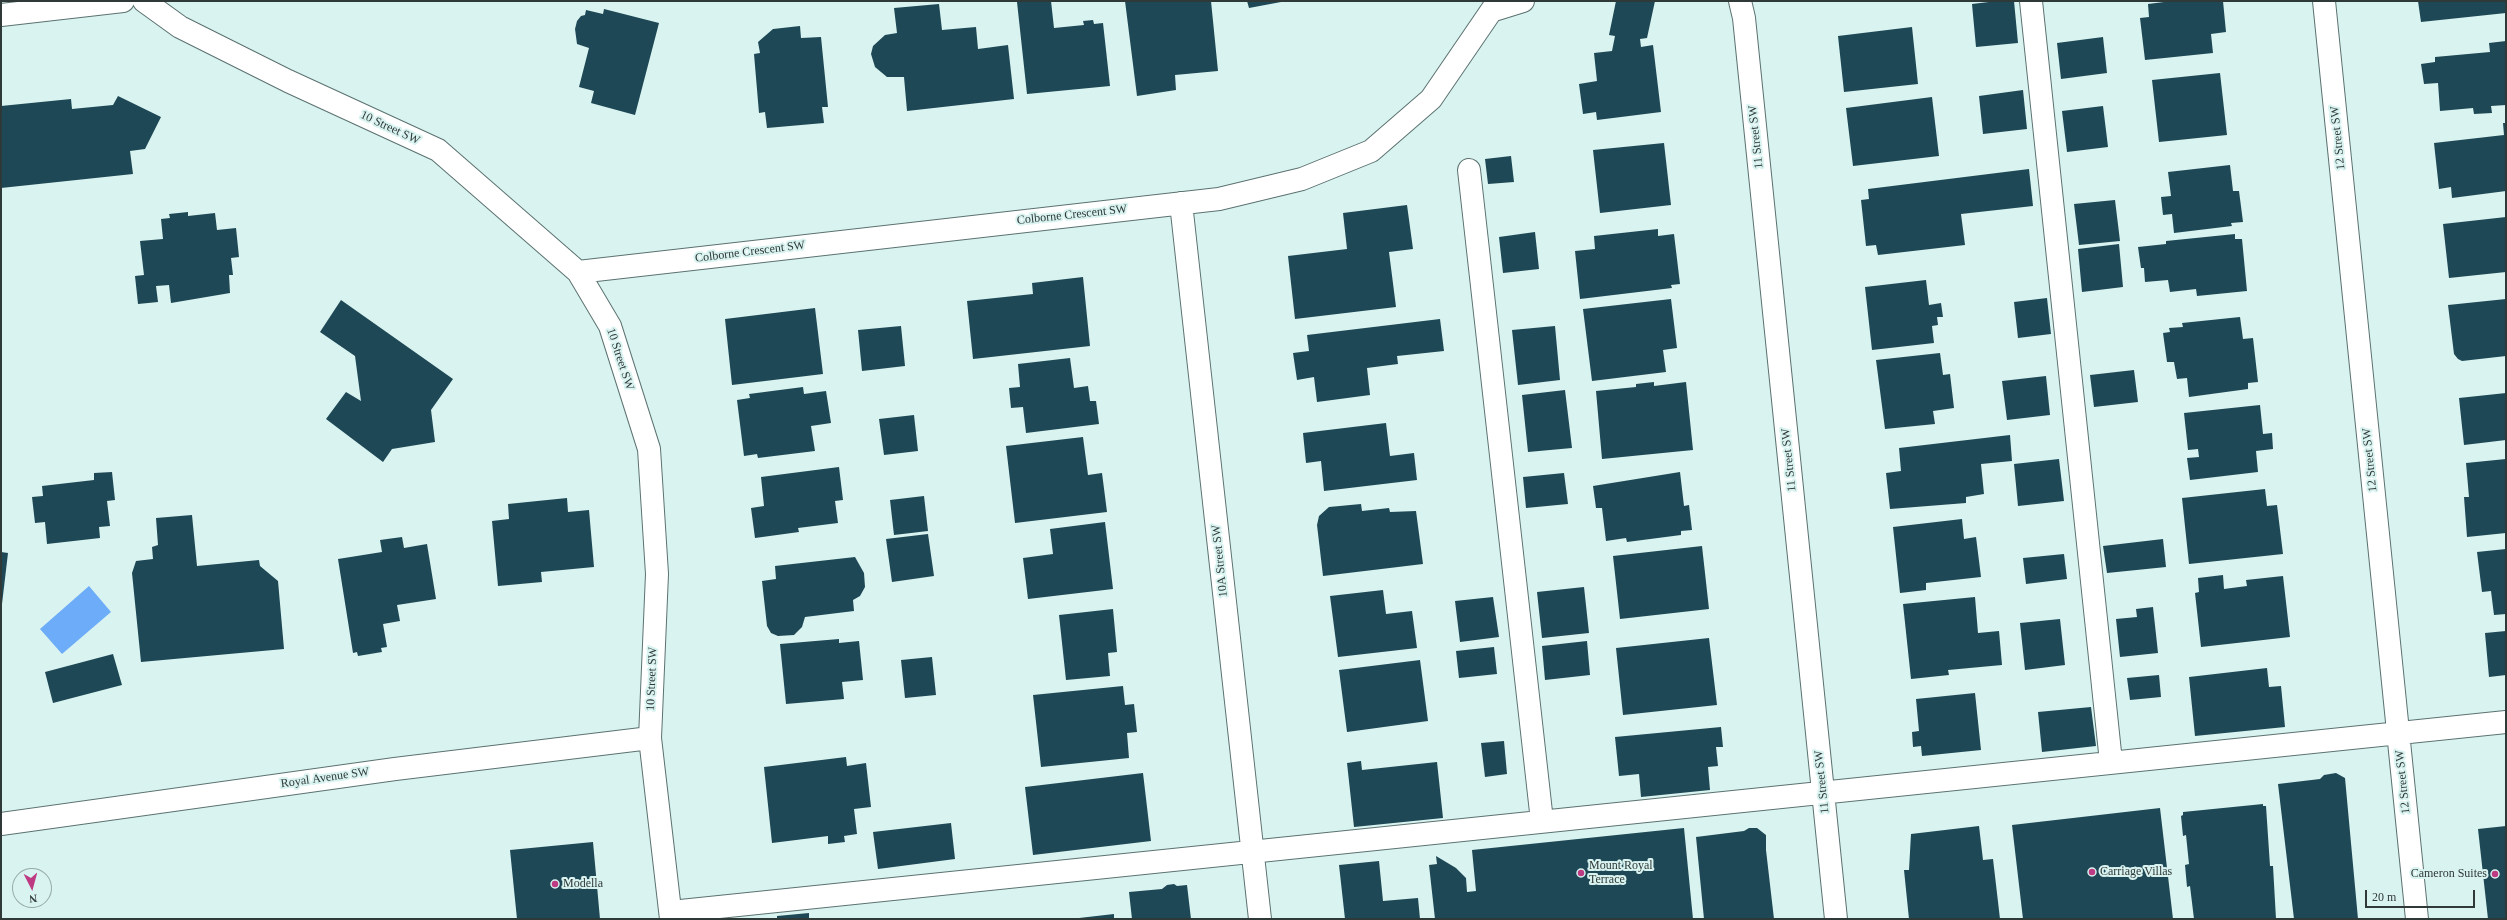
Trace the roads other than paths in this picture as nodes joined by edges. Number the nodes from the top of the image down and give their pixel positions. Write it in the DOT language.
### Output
graph roads {
  1 [pos="123,1"];
  2 [pos="144,1"];
  3 [pos="1523,1"];
  4 [pos="1740,1"];
  5 [pos="2030,1"];
  6 [pos="2324,1"];
  7 [pos="1496,5"];
  8 [pos="1,15"];
  9 [pos="1469,170"];
  10 [pos="1181,203"];
  11 [pos="578,272"];
  12 [pos="2506,722"];
  13 [pos="2398,733"];
  14 [pos="650,738"];
  15 [pos="2110,762"];
  16 [pos="1823,793"];
  17 [pos="1542,821"];
  18 [pos="1,824"];
  19 [pos="1252,851"];
  20 [pos="671,916"];
  21 [pos="1260,919"];
  22 [pos="1836,919"];
  23 [pos="2417,919"];
  1 -- 8 [label="street"];
  2 -- 11 [label="street, 10 Street SW"];
  3 -- 7 [label="street, Colborne Crescent SW"];
  4 -- 16 [label="street, 11 Street SW"];
  5 -- 15 [label="street"];
  6 -- 13 [label="street, 12 Street SW"];
  7 -- 10 [label="street, Colborne Crescent SW"];
  9 -- 17 [label="street"];
  10 -- 11 [label="street, Colborne Crescent SW"];
  10 -- 19 [label="street, 10A Street SW"];
  11 -- 14 [label="street, 10 Street SW"];
  12 -- 13 [label="street"];
  13 -- 15 [label="street"];
  13 -- 23 [label="street, 12 Street SW"];
  14 -- 18 [label="street, Royal Avenue SW"];
  14 -- 20 [label="street, 10 Street SW"];
  15 -- 16 [label="street"];
  16 -- 17 [label="street"];
  16 -- 22 [label="street, 11 Street SW"];
  17 -- 19 [label="street"];
  19 -- 20 [label="street"];
  19 -- 21 [label="street, 10A Street SW"];
}
